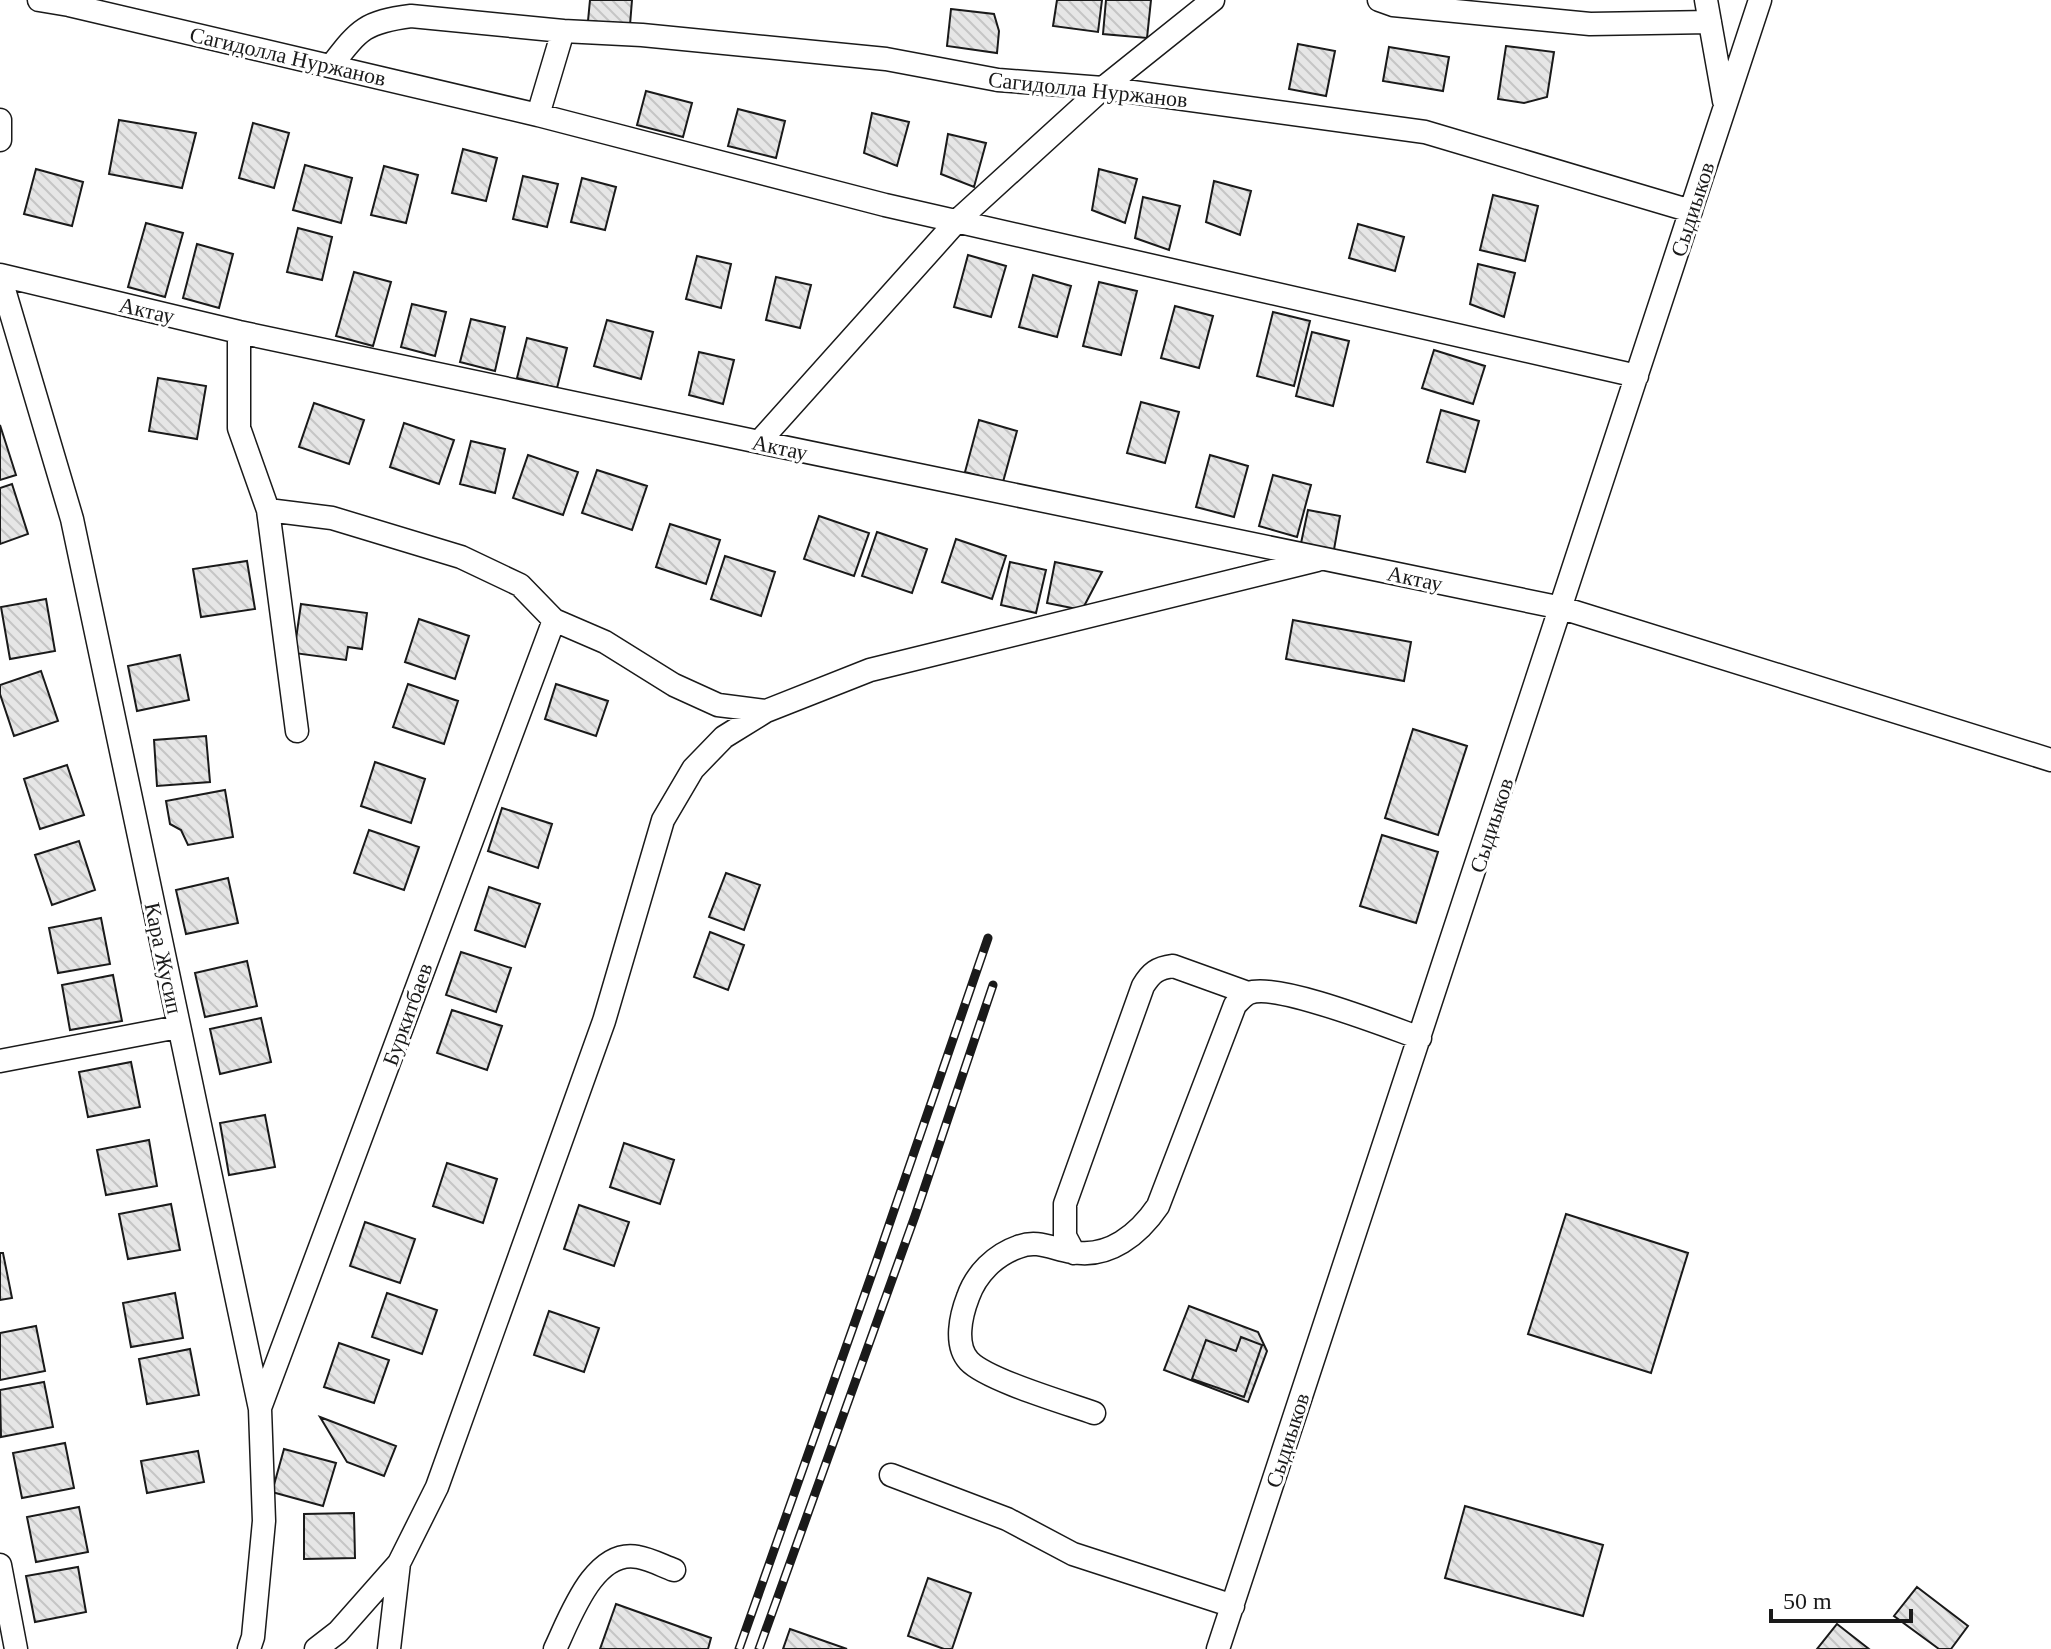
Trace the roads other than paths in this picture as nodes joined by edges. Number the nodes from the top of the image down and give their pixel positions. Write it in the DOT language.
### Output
graph roads {
  1 [pos="39,0"];
  2 [pos="1213,0"];
  3 [pos="1379,0"];
  4 [pos="1760,0"];
  5 [pos="1708,11"];
  6 [pos="563,31"];
  7 [pos="331,66"];
  8 [pos="1103,88"];
  9 [pos="1725,106"];
  10 [pos="538,115"];
  11 [pos="0,120"];
  12 [pos="0,140"];
  13 [pos="1691,211"];
  14 [pos="957,221"];
  15 [pos="0,276"];
  16 [pos="239,332"];
  17 [pos="1637,376"];
  18 [pos="759,442"];
  19 [pos="268,510"];
  20 [pos="1322,559"];
  21 [pos="1562,608"];
  22 [pos="554,620"];
  23 [pos="766,711"];
  24 [pos="297,731"];
  25 [pos="2051,760"];
  26 [pos="1248,993"];
  27 [pos="178,1027"];
  28 [pos="1420,1038"];
  29 [pos="0,1061"];
  30 [pos="1074,1253"];
  31 [pos="260,1409"];
  32 [pos="1094,1413"];
  33 [pos="891,1475"];
  34 [pos="399,1563"];
  35 [pos="0,1565"];
  36 [pos="674,1570"];
  37 [pos="1233,1606"];
  38 [pos="16,1649"];
  39 [pos="249,1649"];
  40 [pos="316,1649"];
  41 [pos="389,1649"];
  42 [pos="555,1649"];
  43 [pos="1218,1649"];
  1 -- 7 [label="street, Сагидолла Нуржанов"];
  2 -- 8 [label="street"];
  3 -- 5 [label="street"];
  4 -- 9 [label="street, Сыдиыков"];
  5 -- 9 [label="street"];
  6 -- 7 [label="street, Сагидолла Нуржанов"];
  6 -- 8 [label="street, Сагидолла Нуржанов"];
  6 -- 10 [label="street"];
  7 -- 10 [label="street, Сагидолла Нуржанов"];
  8 -- 13 [label="street, Сагидолла Нуржанов"];
  8 -- 14 [label="street"];
  9 -- 13 [label="street, Сыдиыков"];
  10 -- 14 [label="street, Сагидолла Нуржанов"];
  11 -- 12 [label="street"];
  13 -- 17 [label="street, Сыдиыков"];
  14 -- 17 [label="street, Сагидолла Нуржанов"];
  14 -- 18 [label="street"];
  15 -- 16 [label="street, Актау"];
  15 -- 27 [label="street, Кара Жусип"];
  16 -- 18 [label="street, Актау"];
  16 -- 19 [label="street"];
  17 -- 21 [label="street, Сыдиыков"];
  18 -- 20 [label="street, Актау"];
  19 -- 22 [label="street"];
  19 -- 24 [label="street"];
  20 -- 21 [label="street, Актау"];
  20 -- 23 [label="street"];
  21 -- 25 [label="street, Актау"];
  21 -- 28 [label="street, Сыдиыков"];
  22 -- 23 [label="street"];
  22 -- 31 [label="street, Буркитбаев"];
  23 -- 34 [label="street"];
  26 -- 28 [label="street"];
  26 -- 30 [label="street"];
  26 -- 30 [label="street"];
  27 -- 29 [label="street"];
  27 -- 31 [label="street, Кара Жусип"];
  28 -- 37 [label="street, Сыдиыков"];
  30 -- 32 [label="street"];
  31 -- 39 [label="street, Кара Жусип"];
  33 -- 37 [label="street"];
  34 -- 40 [label="street"];
  34 -- 41 [label="street"];
  35 -- 38 [label="street"];
  36 -- 42 [label="street"];
  37 -- 43 [label="street, Сыдиыков"];
}
